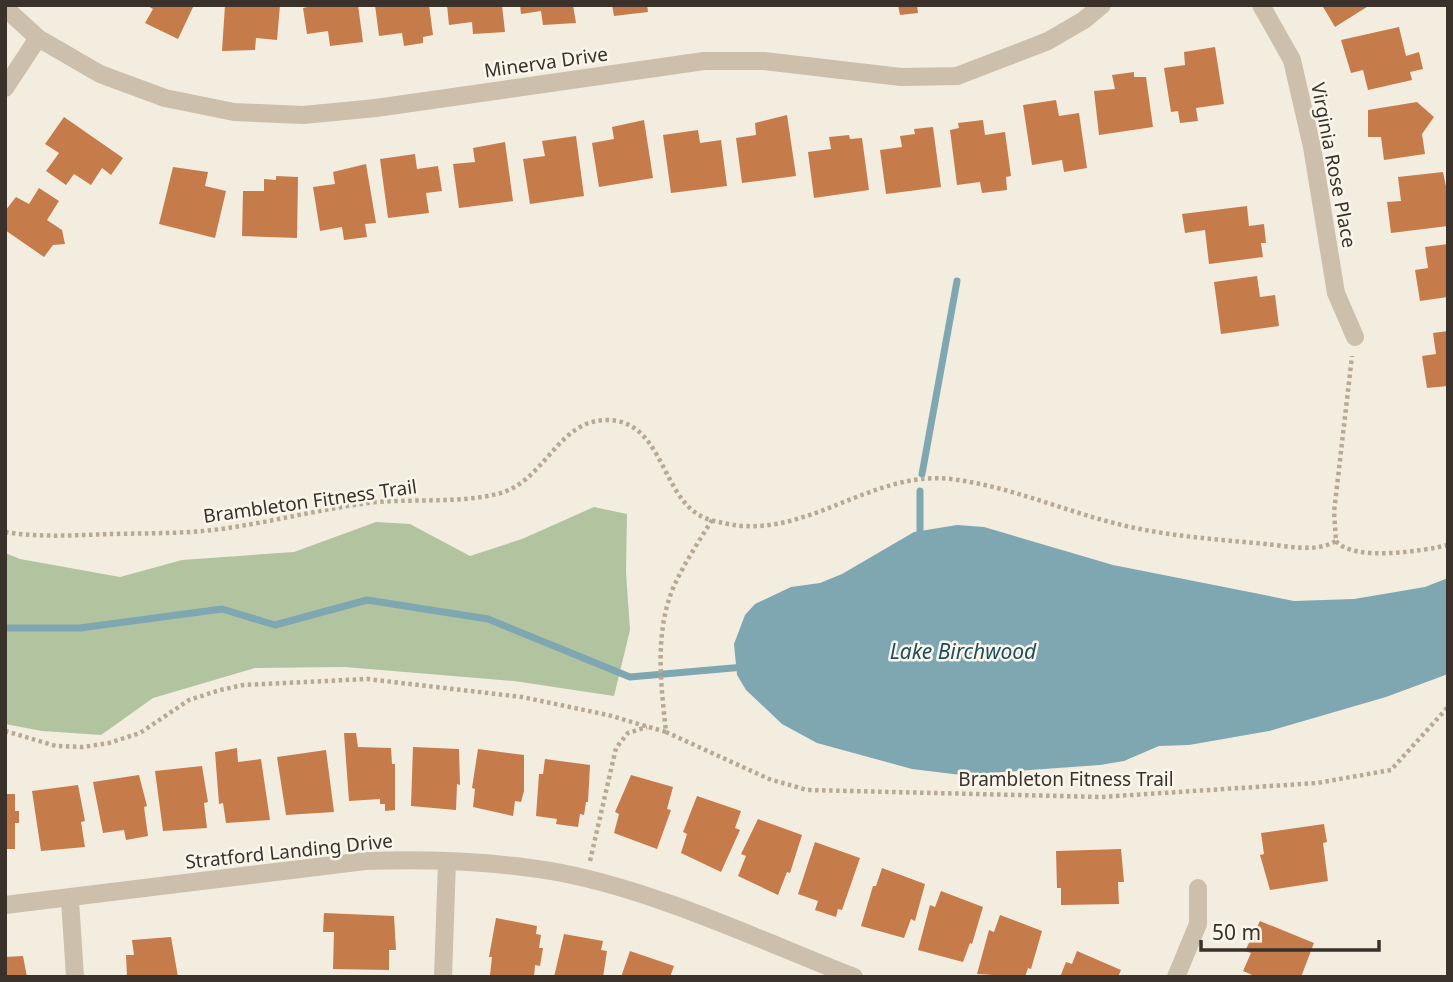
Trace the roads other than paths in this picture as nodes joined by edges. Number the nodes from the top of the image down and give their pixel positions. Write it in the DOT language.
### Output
graph roads {
  1 [pos="1102,5"];
  2 [pos="1261,5"];
  3 [pos="5,8"];
  4 [pos="38,38"];
  5 [pos="5,88"];
  6 [pos="1355,337"];
  7 [pos="447,861"];
  8 [pos="1198,888"];
  9 [pos="70,900"];
  10 [pos="5,905"];
  11 [pos="75,977"];
  12 [pos="443,977"];
  13 [pos="854,977"];
  14 [pos="1176,977"];
  1 -- 4 [label="street, Minerva Drive"];
  2 -- 6 [label="street, Virginia Rose Place"];
  3 -- 4 [label="street, Minerva Drive"];
  4 -- 5 [label="street"];
  7 -- 9 [label="street, Stratford Landing Drive"];
  7 -- 12 [label="street"];
  7 -- 13 [label="street, Stratford Landing Drive"];
  8 -- 14 [label="street"];
  9 -- 10 [label="street, Stratford Landing Drive"];
  9 -- 11 [label="street"];
}
